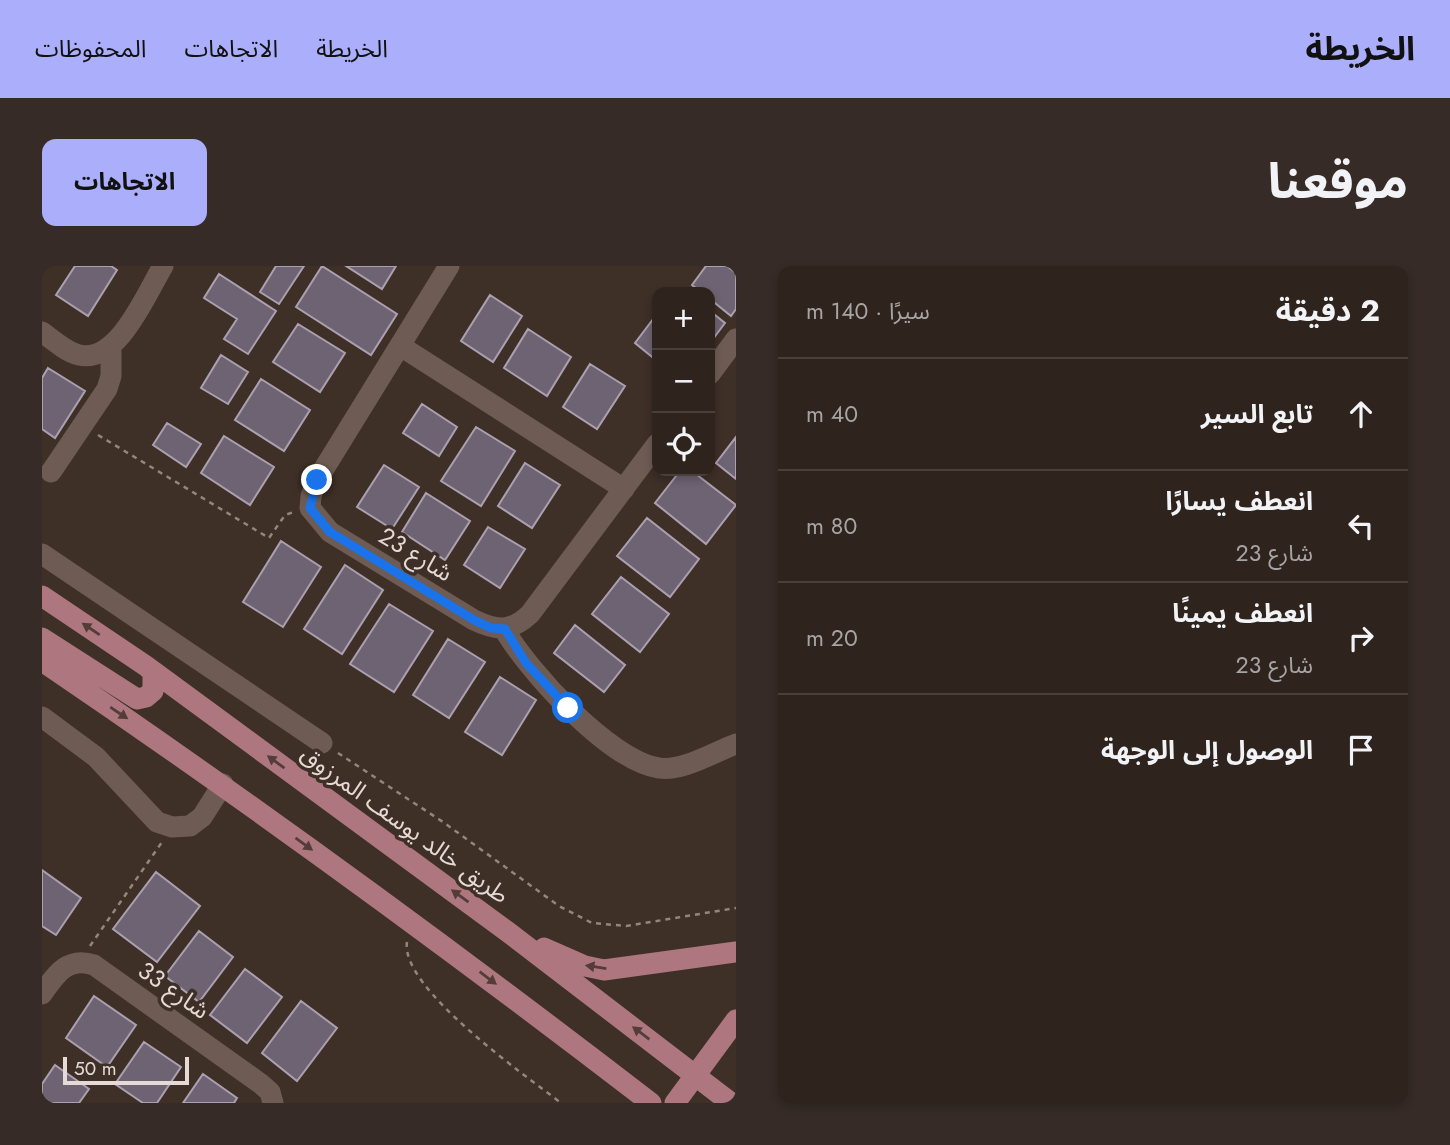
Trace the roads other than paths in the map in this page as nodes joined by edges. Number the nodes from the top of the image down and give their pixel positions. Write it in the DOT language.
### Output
graph roads {
  1 [pos="163,266"];
  2 [pos="449,266"];
  3 [pos="42,332"];
  4 [pos="736,339"];
  5 [pos="402,347"];
  6 [pos="111,348"];
  7 [pos="715,367"];
  8 [pos="652,451"];
  9 [pos="51,472"];
  10 [pos="624,489"];
  11 [pos="42,554"];
  12 [pos="42,596"];
  13 [pos="505,629"];
  14 [pos="42,638"];
  15 [pos="42,661"];
  16 [pos="146,666"];
  17 [pos="42,717"];
  18 [pos="322,743"];
  19 [pos="736,744"];
  20 [pos="223,784"];
  21 [pos="508,932"];
  22 [pos="736,952"];
  23 [pos="42,994"];
  24 [pos="736,1020"];
  25 [pos="696,1074"];
  26 [pos="730,1099"];
  27 [pos="273,1103"];
  28 [pos="652,1103"];
  29 [pos="675,1103"];
  1 -- 6 [label="street"];
  2 -- 5 [label="street"];
  3 -- 6 [label="street"];
  4 -- 7 [label="street"];
  5 -- 10 [label="street"];
  5 -- 13 [label="street, شارع 23"];
  6 -- 9 [label="street"];
  8 -- 10 [label="street"];
  10 -- 13 [label="street"];
  11 -- 18 [label="street"];
  16 -- 12 [label="main road, طريق خالد يوسف المرزوق, one-way"];
  13 -- 19 [label="street"];
  14 -- 16 [label="main road"];
  15 -- 20 [label="main road, one-way"];
  21 -- 16 [label="main road, طريق خالد يوسف المرزوق, one-way"];
  17 -- 20 [label="street"];
  20 -- 28 [label="main road, one-way"];
  22 -- 21 [label="main road, one-way"];
  25 -- 21 [label="main road, طريق خالد يوسف المرزوق, one-way"];
  23 -- 27 [label="street, شارع 33"];
  24 -- 25 [label="main road"];
  25 -- 26 [label="main road, طريق خالد يوسف المرزوق"];
  25 -- 29 [label="main road"];
}
